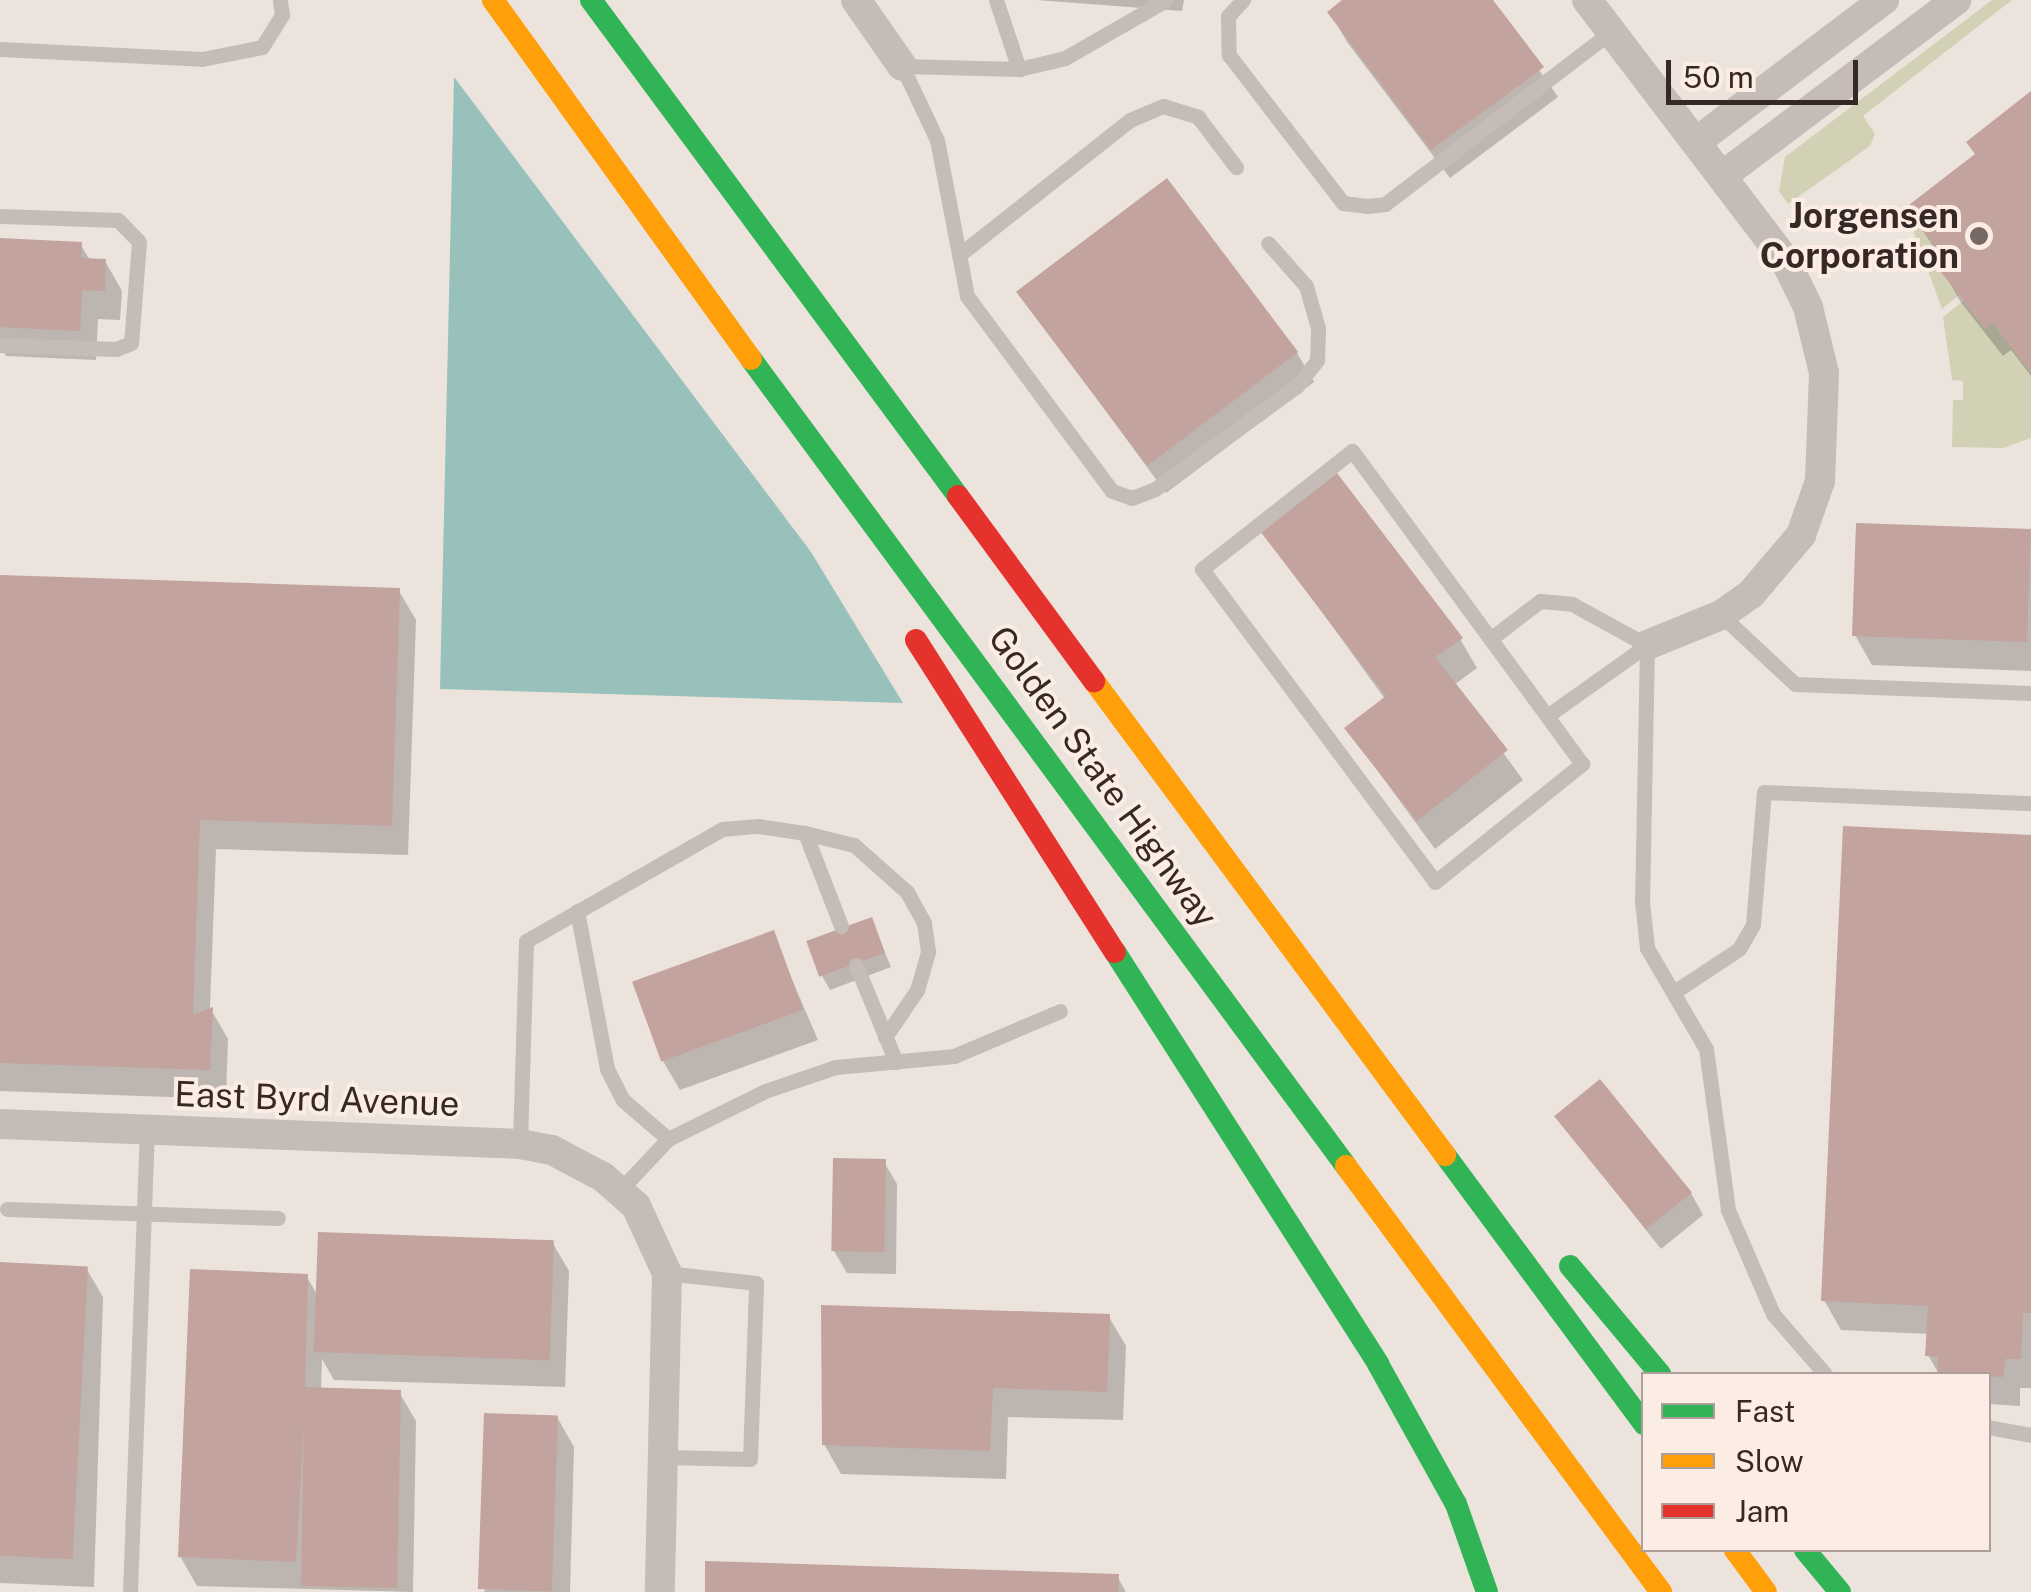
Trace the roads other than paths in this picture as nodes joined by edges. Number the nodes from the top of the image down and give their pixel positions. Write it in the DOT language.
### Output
graph roads {
  1 [pos="280,0"];
  2 [pos="493,0"];
  3 [pos="591,0"];
  4 [pos="996,0"];
  5 [pos="1166,0"];
  6 [pos="1243,0"];
  7 [pos="1588,0"];
  8 [pos="1884,0"];
  9 [pos="1956,0"];
  10 [pos="863,3"];
  11 [pos="1612,32"];
  12 [pos="0,50"];
  13 [pos="902,66"];
  14 [pos="1019,69"];
  15 [pos="1696,142"];
  16 [pos="1236,167"];
  17 [pos="1722,176"];
  18 [pos="0,216"];
  19 [pos="654,228"];
  20 [pos="1268,243"];
  21 [pos="959,255"];
  22 [pos="0,344"];
  23 [pos="856,546"];
  24 [pos="899,612"];
  25 [pos="1720,615"];
  26 [pos="1493,637"];
  27 [pos="1647,644"];
  28 [pos="2031,692"];
  29 [pos="1547,716"];
  30 [pos="2031,803"];
  31 [pos="805,833"];
  32 [pos="577,912"];
  33 [pos="841,926"];
  34 [pos="856,965"];
  35 [pos="1674,992"];
  36 [pos="1338,1006"];
  37 [pos="1060,1012"];
  38 [pos="885,1036"];
  39 [pos="896,1062"];
  40 [pos="0,1124"];
  41 [pos="146,1130"];
  42 [pos="668,1140"];
  43 [pos="520,1144"];
  44 [pos="620,1190"];
  45 [pos="1504,1192"];
  46 [pos="7,1208"];
  47 [pos="143,1214"];
  48 [pos="278,1218"];
  49 [pos="1554,1248"];
  50 [pos="667,1273"];
  51 [pos="1658,1372"];
  52 [pos="1823,1372"];
  53 [pos="1641,1420"];
  54 [pos="1991,1428"];
  55 [pos="2031,1435"];
  56 [pos="665,1457"];
  57 [pos="1736,1552"];
  58 [pos="1806,1552"];
  59 [pos="130,1592"];
  60 [pos="660,1592"];
  61 [pos="1487,1592"];
  62 [pos="1661,1592"];
  63 [pos="1766,1592"];
  64 [pos="1840,1592"];
  1 -- 12 [label="lane"];
  2 -- 19 [label="highway, Golden State Highway"];
  3 -- 36 [label="highway, Golden State Highway"];
  4 -- 14 [label="lane"];
  5 -- 14 [label="lane"];
  6 -- 11 [label="lane"];
  7 -- 11 [label="street"];
  8 -- 15 [label="street"];
  9 -- 17 [label="street"];
  10 -- 13 [label="street"];
  11 -- 15 [label="street"];
  13 -- 14 [label="lane"];
  13 -- 21 [label="lane"];
  15 -- 17 [label="street"];
  16 -- 21 [label="lane"];
  17 -- 25 [label="street"];
  18 -- 22 [label="lane"];
  19 -- 23 [label="highway"];
  19 -- 62 [label="highway, Golden State Highway"];
  20 -- 21 [label="lane"];
  24 -- 61 [label="highway"];
  25 -- 27 [label="street"];
  25 -- 28 [label="lane"];
  26 -- 27 [label="lane"];
  26 -- 29 [label="lane"];
  26 -- 29 [label="lane"];
  27 -- 29 [label="lane"];
  27 -- 35 [label="lane"];
  30 -- 35 [label="lane"];
  31 -- 32 [label="lane"];
  31 -- 33 [label="lane"];
  31 -- 38 [label="lane"];
  32 -- 42 [label="lane"];
  32 -- 43 [label="lane"];
  34 -- 38 [label="lane"];
  35 -- 52 [label="lane"];
  36 -- 45 [label="highway"];
  36 -- 53 [label="highway, Golden State Highway"];
  37 -- 39 [label="lane"];
  38 -- 39 [label="lane"];
  39 -- 42 [label="lane"];
  40 -- 41 [label="street, East Byrd Avenue"];
  41 -- 43 [label="street, East Byrd Avenue"];
  41 -- 47 [label="lane"];
  42 -- 44 [label="lane"];
  43 -- 44 [label="street, East Byrd Avenue"];
  44 -- 50 [label="street, East Byrd Avenue"];
  46 -- 47 [label="lane"];
  47 -- 48 [label="lane"];
  47 -- 59 [label="lane"];
  49 -- 51 [label="highway"];
  50 -- 56 [label="street"];
  50 -- 56 [label="lane"];
  54 -- 55 [label="lane"];
  56 -- 60 [label="street"];
  57 -- 63 [label="highway"];
  58 -- 64 [label="highway"];
}
